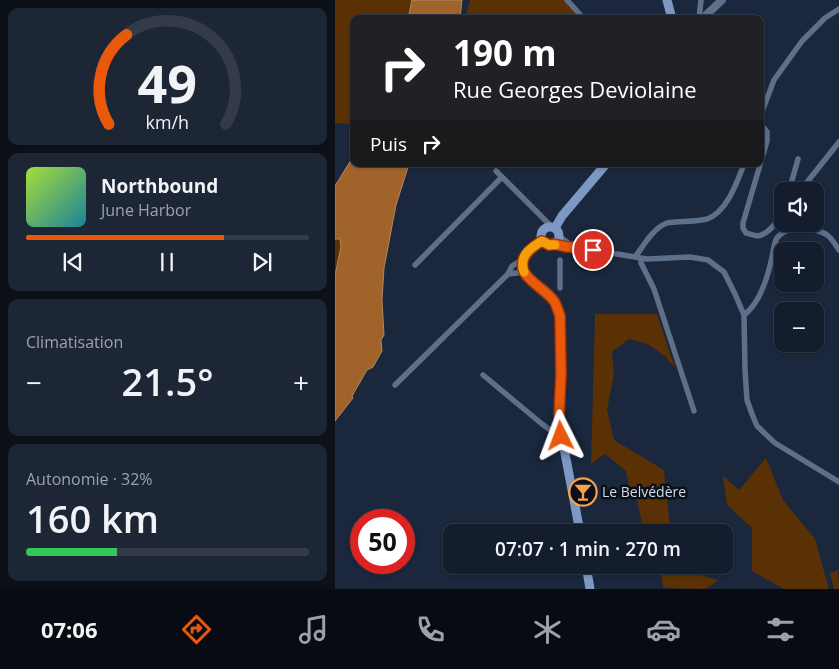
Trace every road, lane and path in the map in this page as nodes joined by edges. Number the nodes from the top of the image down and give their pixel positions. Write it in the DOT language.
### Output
graph roads {
  1 [pos="567,0"];
  2 [pos="667,0"];
  3 [pos="701,0"];
  4 [pos="722,0"];
  5 [pos="839,9"];
  6 [pos="580,15"];
  7 [pos="671,15"];
  8 [pos="701,15"];
  9 [pos="705,15"];
  10 [pos="764,106"];
  11 [pos="764,128"];
  12 [pos="839,142"];
  13 [pos="764,151"];
  14 [pos="798,159"];
  15 [pos="603,167"];
  16 [pos="742,167"];
  17 [pos="759,167"];
  18 [pos="496,170"];
  19 [pos="502,177"];
  20 [pos="792,182"];
  21 [pos="807,182"];
  22 [pos="774,224"];
  23 [pos="555,230"];
  24 [pos="542,241"];
  25 [pos="554,244"];
  26 [pos="575,247"];
  27 [pos="839,250"];
  28 [pos="638,258"];
  29 [pos="523,259"];
  30 [pos="560,260"];
  31 [pos="415,265"];
  32 [pos="525,272"];
  33 [pos="508,274"];
  34 [pos="560,288"];
  35 [pos="744,315"];
  36 [pos="483,375"];
  37 [pos="395,385"];
  38 [pos="694,411"];
  39 [pos="561,436"];
  40 [pos="839,482"];
  41 [pos="578,524"];
  42 [pos="588,574"];
  43 [pos="590,589"];
  1 -- 6 [label="street"];
  2 -- 7 [label="main road"];
  3 -- 8 [label="street"];
  4 -- 9 [label="street"];
  5 -- 10 [label="street"];
  11 -- 13 [label="street"];
  12 -- 21 [label="street"];
  14 -- 20 [label="street"];
  15 -- 23 [label="main road"];
  16 -- 28 [label="street"];
  17 -- 22 [label="street"];
  18 -- 19 [label="street"];
  19 -- 23 [label="street"];
  19 -- 31 [label="street"];
  23 -- 24 [label="main road"];
  23 -- 25 [label="main road"];
  23 -- 26 [label="street"];
  24 -- 25 [label="main road"];
  24 -- 29 [label="main road"];
  25 -- 26 [label="street"];
  26 -- 28 [label="street"];
  27 -- 35 [label="street"];
  28 -- 35 [label="street"];
  28 -- 38 [label="street"];
  29 -- 32 [label="main road"];
  29 -- 33 [label="street"];
  30 -- 34 [label="street"];
  32 -- 33 [label="street"];
  32 -- 39 [label="main road"];
  33 -- 37 [label="street"];
  35 -- 40 [label="street"];
  36 -- 39 [label="street"];
  39 -- 41 [label="main road"];
  42 -- 43 [label="main road"];
}
